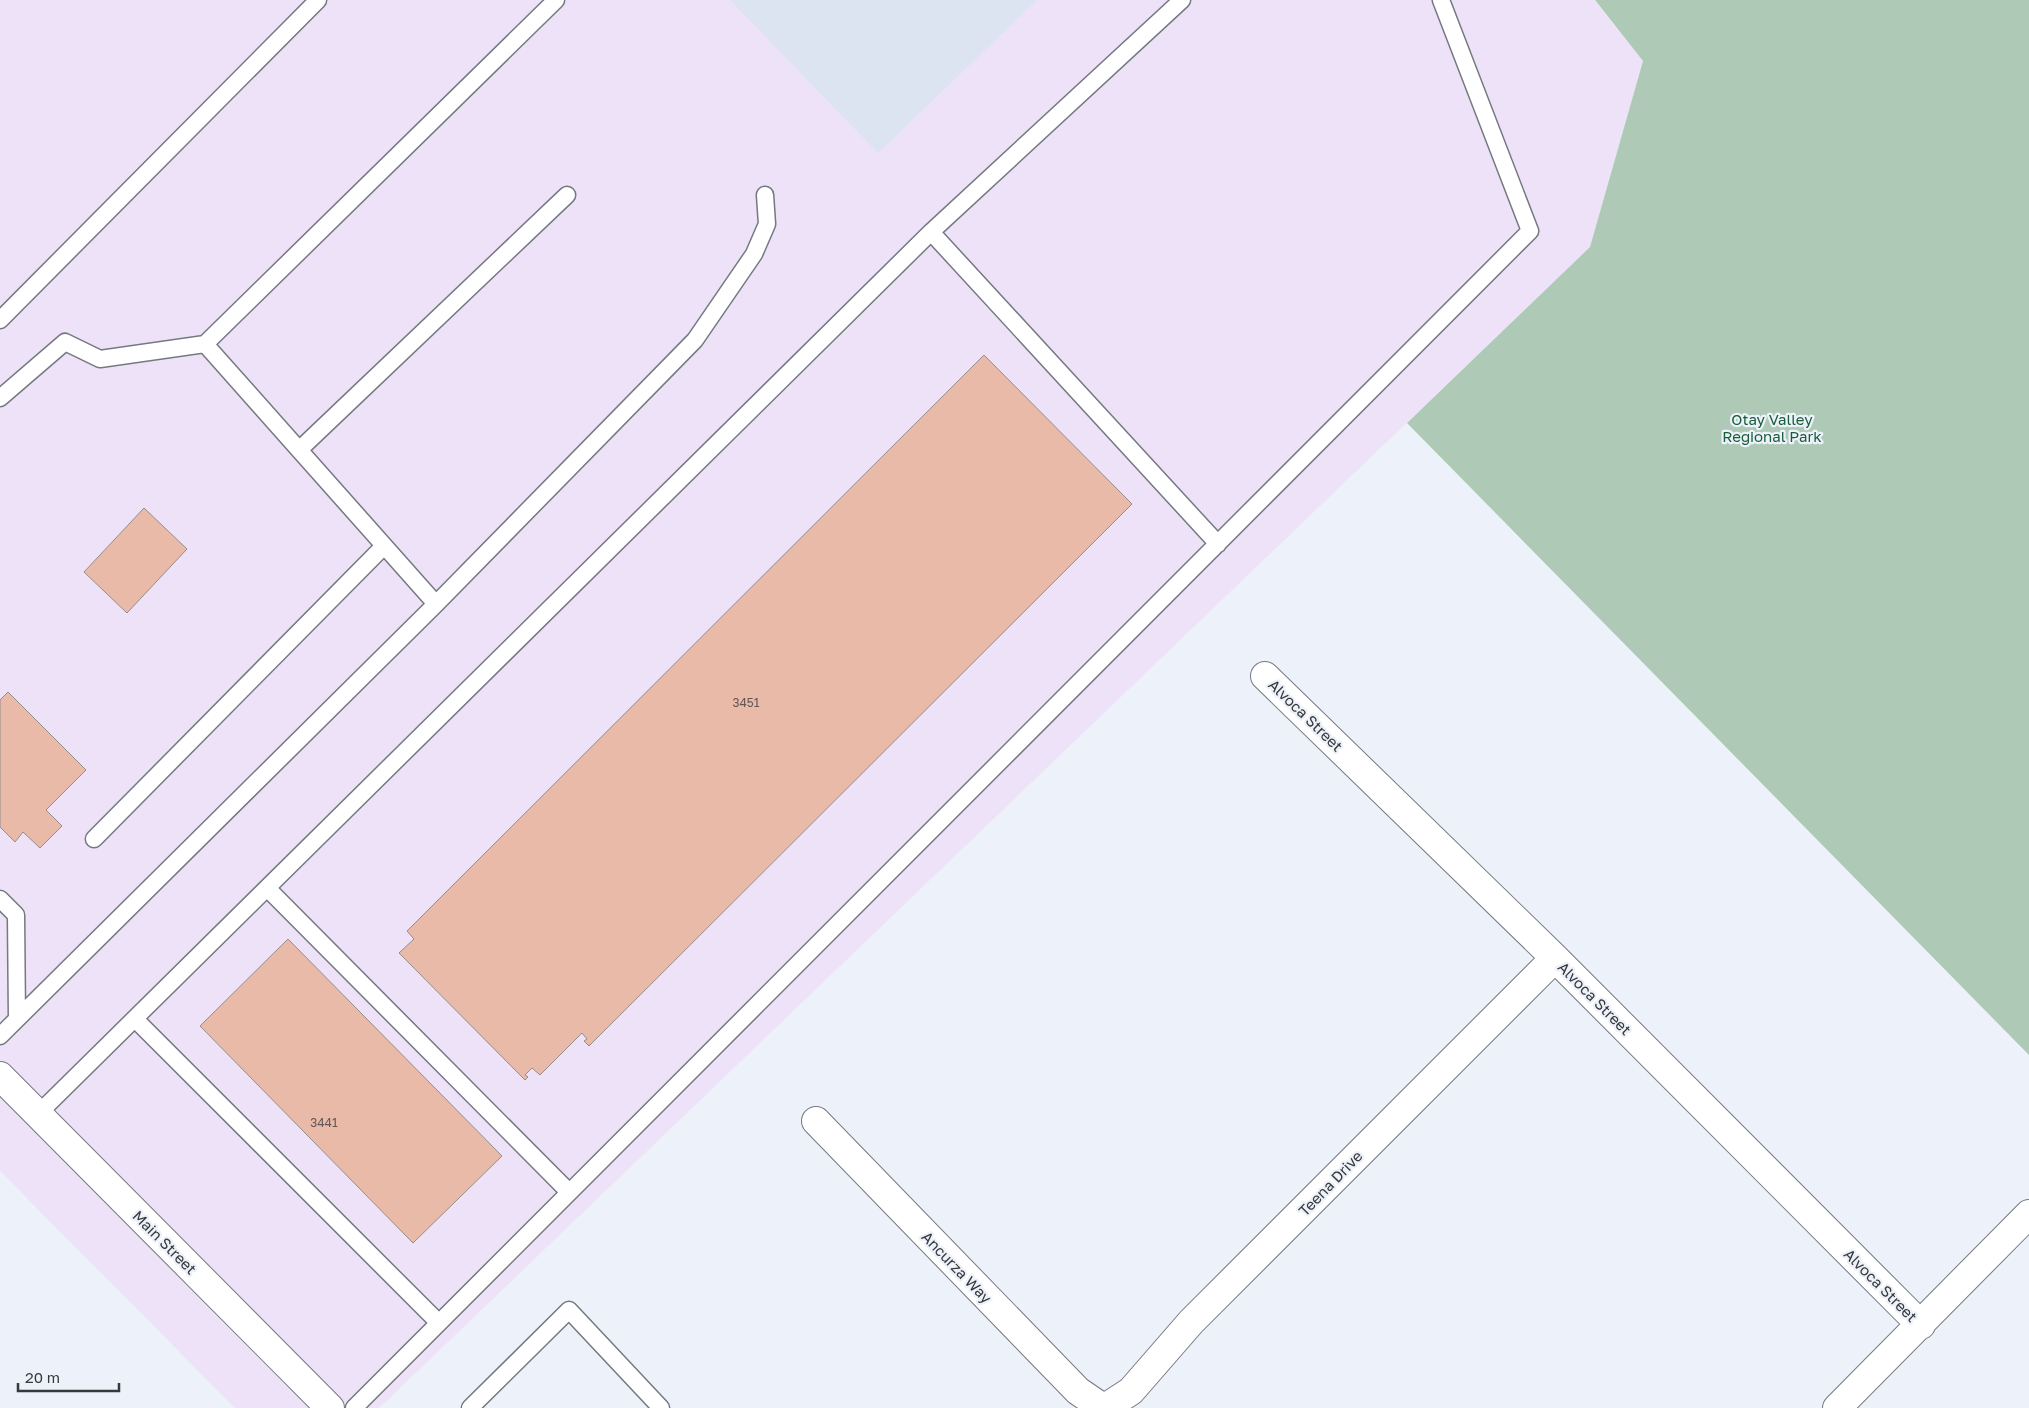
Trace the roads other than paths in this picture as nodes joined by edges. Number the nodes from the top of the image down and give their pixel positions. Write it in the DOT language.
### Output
graph roads {
  1 [pos="318,0"];
  2 [pos="556,0"];
  3 [pos="1182,0"];
  4 [pos="1440,0"];
  5 [pos="567,195"];
  6 [pos="764,195"];
  7 [pos="931,232"];
  8 [pos="0,320"];
  9 [pos="205,344"];
  10 [pos="0,398"];
  11 [pos="299,450"];
  12 [pos="1218,544"];
  13 [pos="384,546"];
  14 [pos="436,604"];
  15 [pos="1265,676"];
  16 [pos="94,839"];
  17 [pos="267,888"];
  18 [pos="0,899"];
  19 [pos="1555,958"];
  20 [pos="135,1018"];
  21 [pos="17,1019"];
  22 [pos="0,1036"];
  23 [pos="0,1076"];
  24 [pos="38,1114"];
  25 [pos="816,1121"];
  26 [pos="569,1192"];
  27 [pos="2029,1214"];
  28 [pos="438,1323"];
  29 [pos="1921,1325"];
  30 [pos="330,1408"];
  31 [pos="354,1408"];
  32 [pos="470,1408"];
  33 [pos="660,1408"];
  34 [pos="1104,1408"];
  35 [pos="1837,1408"];
  1 -- 8 [label="lane"];
  2 -- 9 [label="lane"];
  3 -- 7 [label="lane"];
  4 -- 12 [label="lane"];
  5 -- 11 [label="lane"];
  6 -- 14 [label="lane"];
  7 -- 12 [label="lane"];
  7 -- 17 [label="lane"];
  9 -- 10 [label="lane"];
  9 -- 11 [label="lane"];
  11 -- 13 [label="lane"];
  12 -- 26 [label="lane"];
  13 -- 14 [label="lane"];
  13 -- 16 [label="lane"];
  14 -- 21 [label="lane"];
  15 -- 19 [label="street, Alvoca Street"];
  17 -- 20 [label="lane"];
  17 -- 26 [label="lane"];
  18 -- 21 [label="lane"];
  19 -- 29 [label="street, Alvoca Street"];
  19 -- 34 [label="street, Teena Drive"];
  20 -- 24 [label="lane"];
  20 -- 28 [label="lane"];
  21 -- 22 [label="lane"];
  23 -- 24 [label="street, Main Street"];
  24 -- 30 [label="street, Main Street"];
  25 -- 34 [label="street, Ancurza Way"];
  26 -- 28 [label="lane"];
  27 -- 29 [label="street"];
  28 -- 31 [label="lane"];
  29 -- 35 [label="street"];
  32 -- 33 [label="lane"];
}
